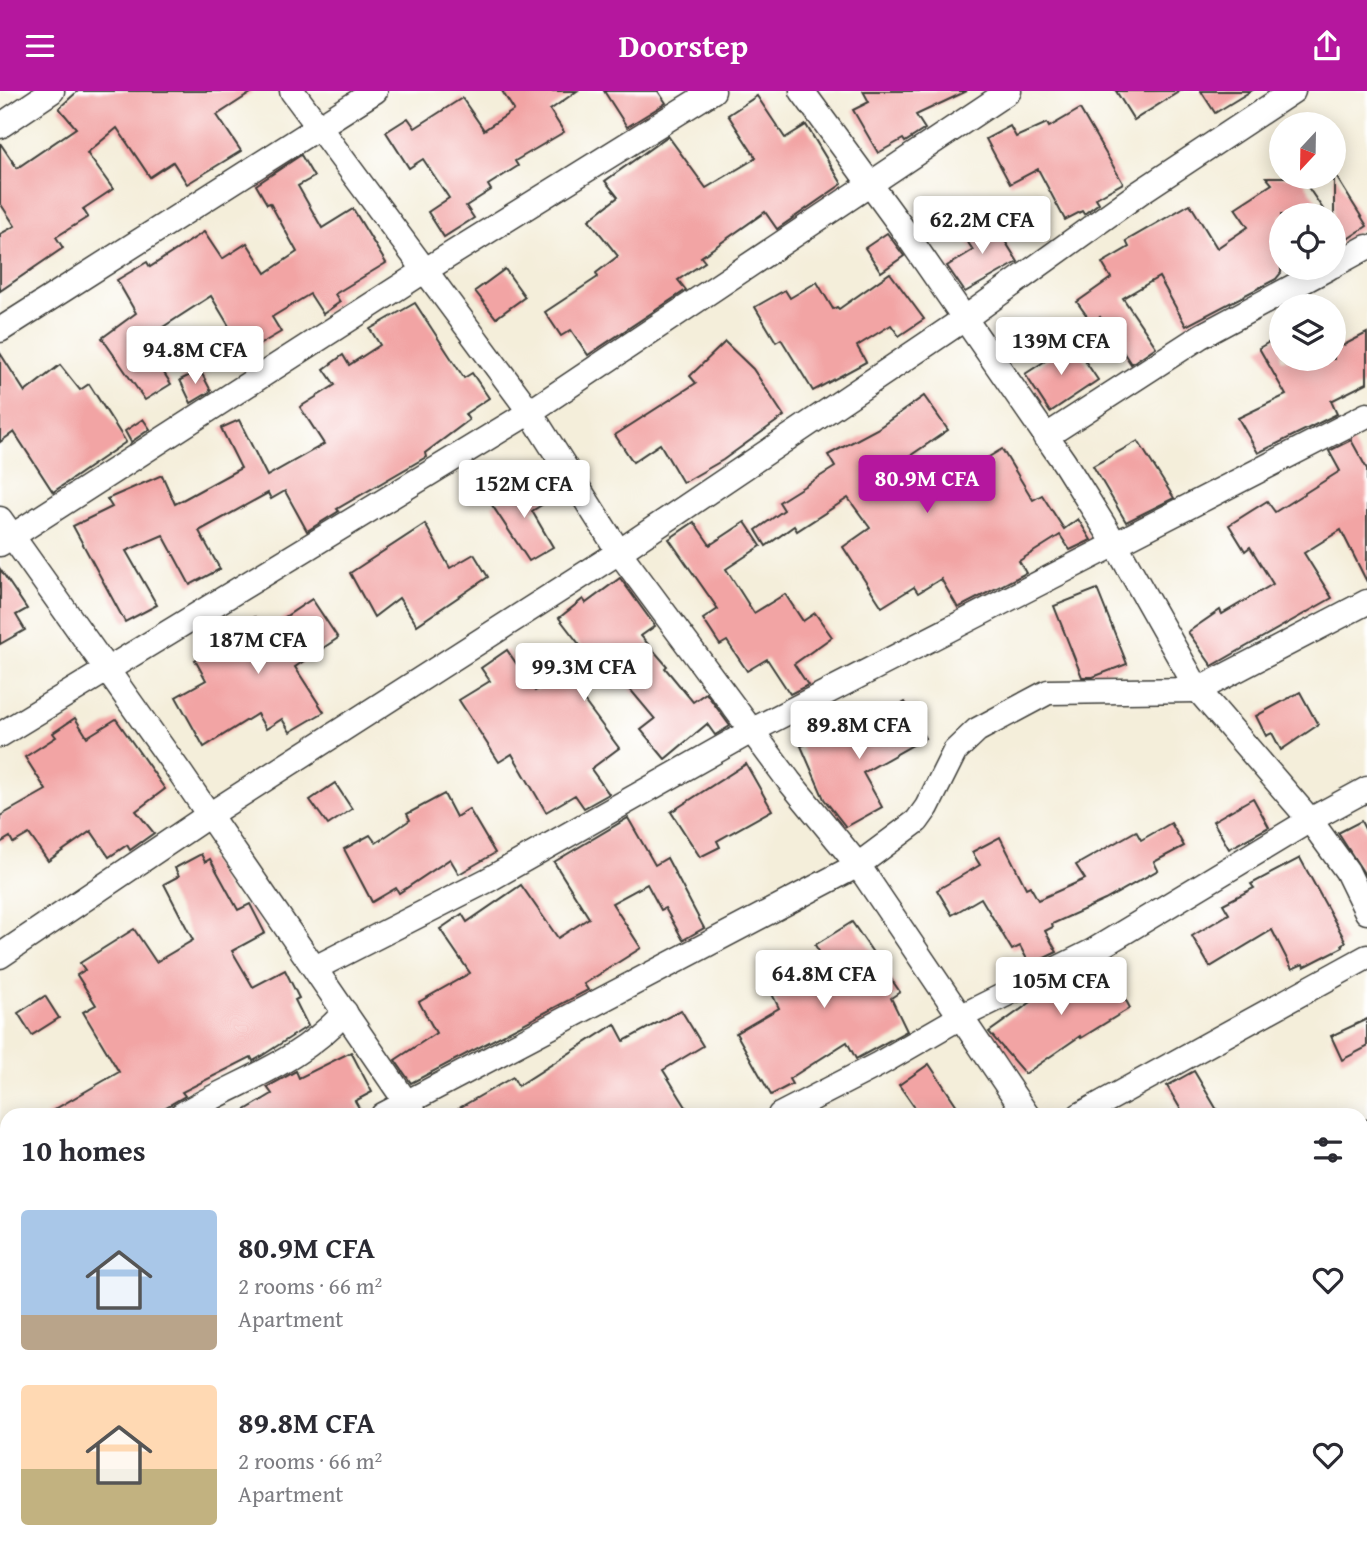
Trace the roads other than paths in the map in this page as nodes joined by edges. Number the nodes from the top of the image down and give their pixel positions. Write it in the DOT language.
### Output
graph roads {
  1 [pos="52,91"];
  2 [pos="292,91"];
  3 [pos="375,91"];
  4 [pos="713,91"];
  5 [pos="802,91"];
  6 [pos="1009,91"];
  7 [pos="1293,91"];
  8 [pos="318,125"];
  9 [pos="0,126"];
  10 [pos="871,185"];
  11 [pos="1367,247"];
  12 [pos="1346,258"];
  13 [pos="424,271"];
  14 [pos="1306,280"];
  15 [pos="964,319"];
  16 [pos="0,330"];
  17 [pos="530,412"];
  18 [pos="1367,415"];
  19 [pos="1045,437"];
  20 [pos="4,533"];
  21 [pos="1116,545"];
  22 [pos="619,552"];
  23 [pos="1367,602"];
  24 [pos="107,667"];
  25 [pos="1198,690"];
  26 [pos="753,730"];
  27 [pos="0,735"];
  28 [pos="1367,789"];
  29 [pos="209,815"];
  30 [pos="1310,820"];
  31 [pos="858,865"];
  32 [pos="1367,912"];
  33 [pos="0,956"];
  34 [pos="1367,957"];
  35 [pos="315,968"];
  36 [pos="345,1012"];
  37 [pos="962,1016"];
  38 [pos="192,1108"];
  39 [pos="410,1108"];
  40 [pos="413,1108"];
  41 [pos="794,1108"];
  42 [pos="1022,1108"];
  43 [pos="1093,1108"];
  1 -- 9 [label="street"];
  2 -- 8 [label="street"];
  3 -- 8 [label="street"];
  4 -- 13 [label="street"];
  5 -- 10 [label="street"];
  6 -- 10 [label="street"];
  7 -- 15 [label="street"];
  8 -- 13 [label="street"];
  8 -- 16 [label="street"];
  10 -- 15 [label="street"];
  10 -- 17 [label="street"];
  11 -- 12 [label="street"];
  13 -- 17 [label="street"];
  13 -- 20 [label="street"];
  14 -- 19 [label="street"];
  15 -- 19 [label="street"];
  15 -- 22 [label="street"];
  17 -- 22 [label="street"];
  17 -- 24 [label="street"];
  18 -- 21 [label="street"];
  19 -- 21 [label="street"];
  20 -- 24 [label="street"];
  21 -- 25 [label="street"];
  21 -- 26 [label="street"];
  22 -- 26 [label="street"];
  22 -- 29 [label="street"];
  23 -- 25 [label="street"];
  24 -- 27 [label="street"];
  24 -- 29 [label="street"];
  25 -- 30 [label="street"];
  25 -- 31 [label="street"];
  26 -- 31 [label="street"];
  26 -- 35 [label="street"];
  28 -- 30 [label="street"];
  29 -- 33 [label="street"];
  29 -- 35 [label="street"];
  30 -- 32 [label="street"];
  30 -- 37 [label="street"];
  31 -- 37 [label="street"];
  31 -- 40 [label="street"];
  34 -- 43 [label="street"];
  35 -- 36 [label="street"];
  36 -- 38 [label="street"];
  36 -- 39 [label="street"];
  37 -- 41 [label="street"];
  37 -- 42 [label="street"];
}
